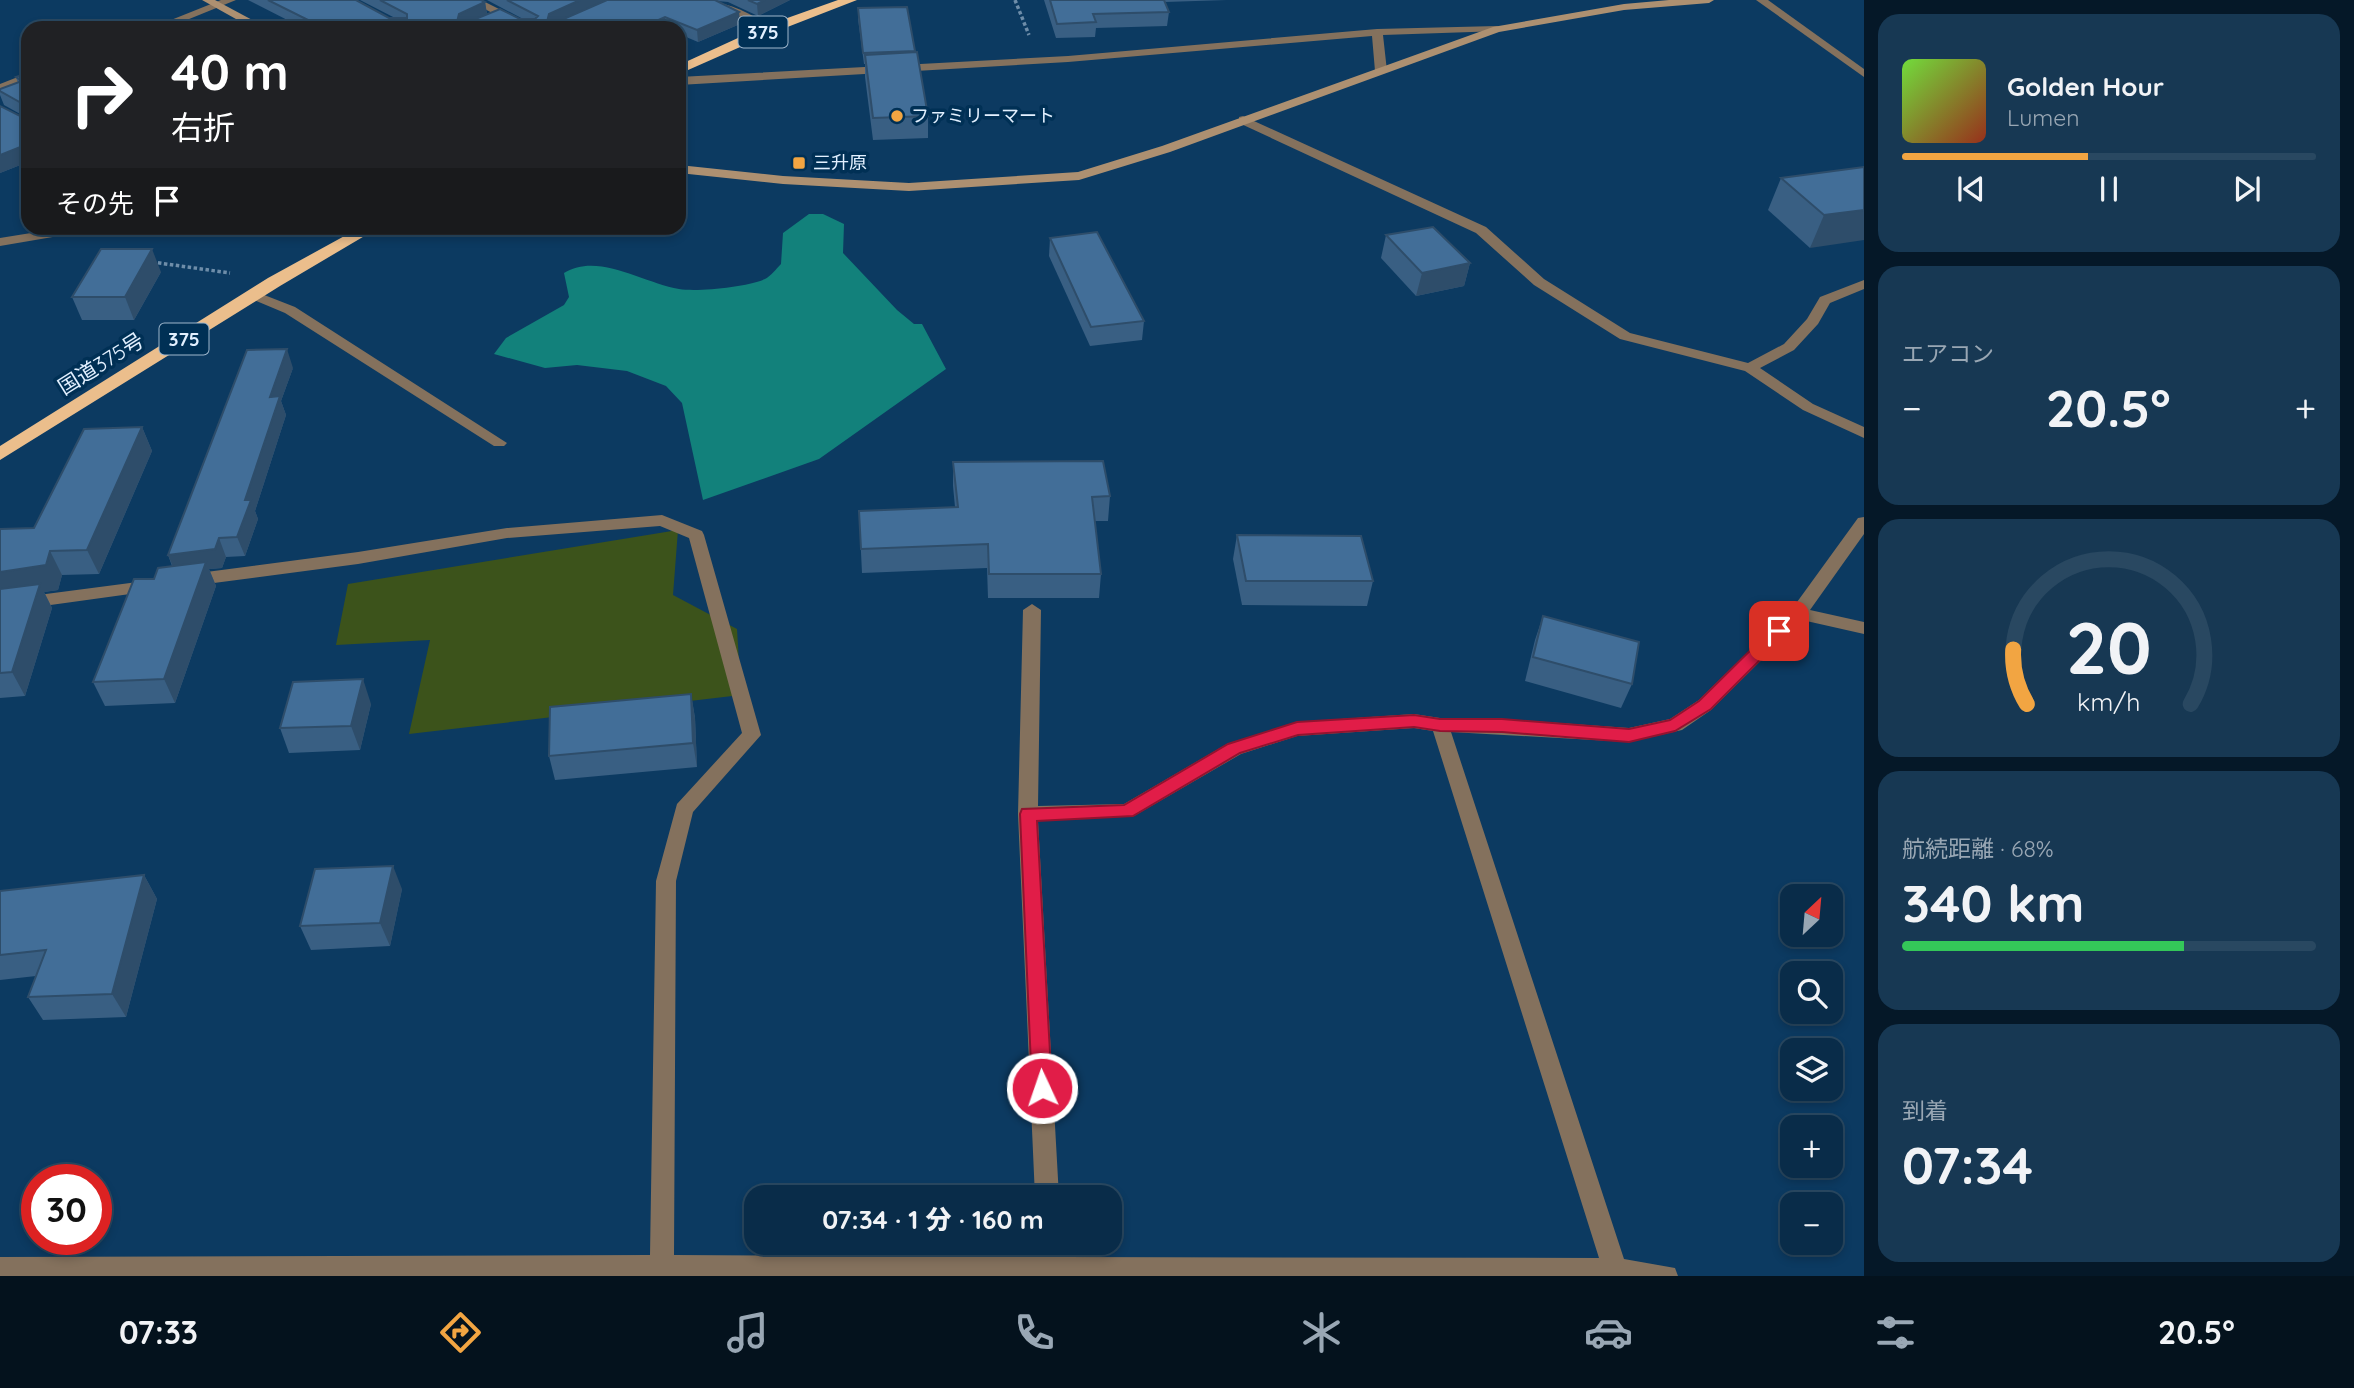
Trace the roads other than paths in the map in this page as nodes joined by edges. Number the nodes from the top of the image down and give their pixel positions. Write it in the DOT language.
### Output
graph roads {
  1 [pos="231,0"];
  2 [pos="472,0"];
  3 [pos="703,0"];
  4 [pos="850,0"];
  5 [pos="1709,0"];
  6 [pos="1761,0"];
  7 [pos="212,3"];
  8 [pos="172,21"];
  9 [pos="247,21"];
  10 [pos="509,21"];
  11 [pos="1497,29"];
  12 [pos="767,30"];
  13 [pos="1377,32"];
  14 [pos="686,67"];
  15 [pos="1381,71"];
  16 [pos="1864,74"];
  17 [pos="21,80"];
  18 [pos="686,81"];
  19 [pos="0,88"];
  20 [pos="1243,120"];
  21 [pos="686,170"];
  22 [pos="49,235"];
  23 [pos="358,235"];
  24 [pos="2,245"];
  25 [pos="1864,284"];
  26 [pos="254,295"];
  27 [pos="1750,368"];
  28 [pos="1864,433"];
  29 [pos="499,443"];
  30 [pos="0,454"];
  31 [pos="1864,522"];
  32 [pos="0,606"];
  33 [pos="1032,610"];
  34 [pos="1798,613"];
  35 [pos="1864,628"];
  36 [pos="1440,725"];
  37 [pos="1028,814"];
  38 [pos="1046,1185"];
  39 [pos="1049,1255"];
  40 [pos="662,1267"];
  41 [pos="0,1269"];
  42 [pos="1050,1270"];
  43 [pos="1616,1273"];
  44 [pos="1666,1276"];
  1 -- 7 [label="street"];
  2 -- 10 [label="street"];
  3 -- 12 [label="street"];
  4 -- 12 [label="highway, 375"];
  5 -- 11 [label="street"];
  6 -- 16 [label="street"];
  7 -- 8 [label="street"];
  7 -- 9 [label="street"];
  11 -- 13 [label="street"];
  11 -- 15 [label="street"];
  12 -- 14 [label="highway, 375"];
  13 -- 15 [label="street"];
  13 -- 18 [label="street"];
  15 -- 20 [label="street"];
  17 -- 19 [label="street"];
  20 -- 21 [label="street"];
  20 -- 27 [label="street"];
  22 -- 24 [label="street"];
  23 -- 26 [label="highway, 国道375号 / 375"];
  25 -- 27 [label="street"];
  26 -- 29 [label="street"];
  26 -- 30 [label="highway, 国道375号 / 375"];
  27 -- 28 [label="street"];
  31 -- 34 [label="street"];
  32 -- 40 [label="street"];
  33 -- 37 [label="street"];
  34 -- 35 [label="street"];
  34 -- 36 [label="street"];
  36 -- 37 [label="street"];
  36 -- 43 [label="street"];
  37 -- 38 [label="street"];
  39 -- 42 [label="street"];
  40 -- 41 [label="street"];
  40 -- 42 [label="street"];
  42 -- 43 [label="street"];
  43 -- 44 [label="street"];
}
